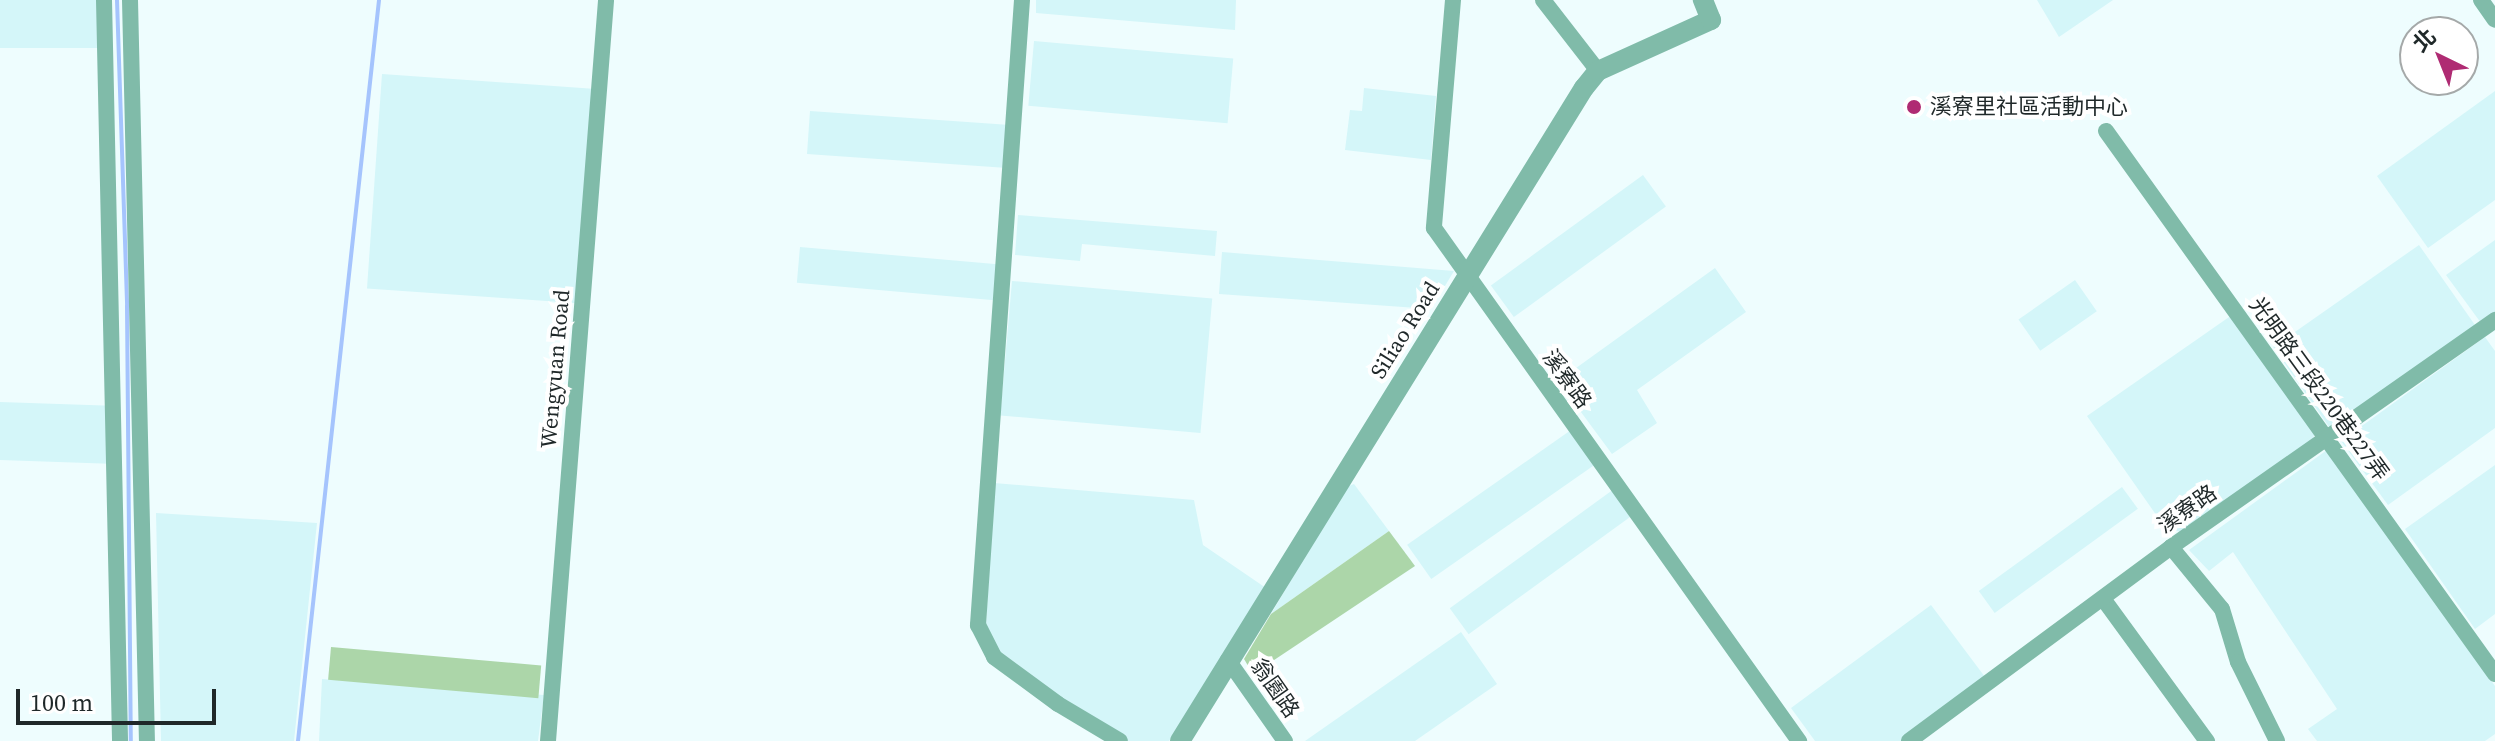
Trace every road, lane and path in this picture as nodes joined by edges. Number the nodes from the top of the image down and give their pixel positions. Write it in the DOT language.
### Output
graph roads {
  1 [pos="104,0"];
  2 [pos="130,0"];
  3 [pos="606,0"];
  4 [pos="1022,0"];
  5 [pos="1453,0"];
  6 [pos="1543,0"];
  7 [pos="1703,0"];
  8 [pos="2481,0"];
  9 [pos="2495,20"];
  10 [pos="1598,71"];
  11 [pos="2106,131"];
  12 [pos="1466,276"];
  13 [pos="2495,320"];
  14 [pos="2327,438"];
  15 [pos="2171,547"];
  16 [pos="2104,600"];
  17 [pos="1228,660"];
  18 [pos="2495,674"];
  19 [pos="120,741"];
  20 [pos="147,741"];
  21 [pos="548,741"];
  22 [pos="1120,741"];
  23 [pos="1180,741"];
  24 [pos="1285,741"];
  25 [pos="1799,741"];
  26 [pos="1909,741"];
  27 [pos="2207,741"];
  28 [pos="2277,741"];
  1 -- 19 [label="street"];
  2 -- 20 [label="street"];
  3 -- 21 [label="street, Wengyuan Road"];
  4 -- 22 [label="street"];
  5 -- 12 [label="street, 溪寮路"];
  6 -- 10 [label="street"];
  7 -- 10 [label="street"];
  8 -- 9 [label="street"];
  10 -- 12 [label="street, Siliao Road"];
  11 -- 14 [label="street, 光明路三段220巷227弄"];
  12 -- 17 [label="street, Siliao Road"];
  12 -- 25 [label="street, 溪寮路"];
  13 -- 14 [label="street, 溪寮路"];
  14 -- 15 [label="street, 溪寮路"];
  14 -- 18 [label="street, 光明路三段220巷227弄"];
  15 -- 16 [label="street, 溪寮路"];
  15 -- 28 [label="street"];
  16 -- 26 [label="street, 溪寮路"];
  16 -- 27 [label="street"];
  17 -- 23 [label="street, Siliao Road"];
  17 -- 24 [label="street, 翁園路"];
}
